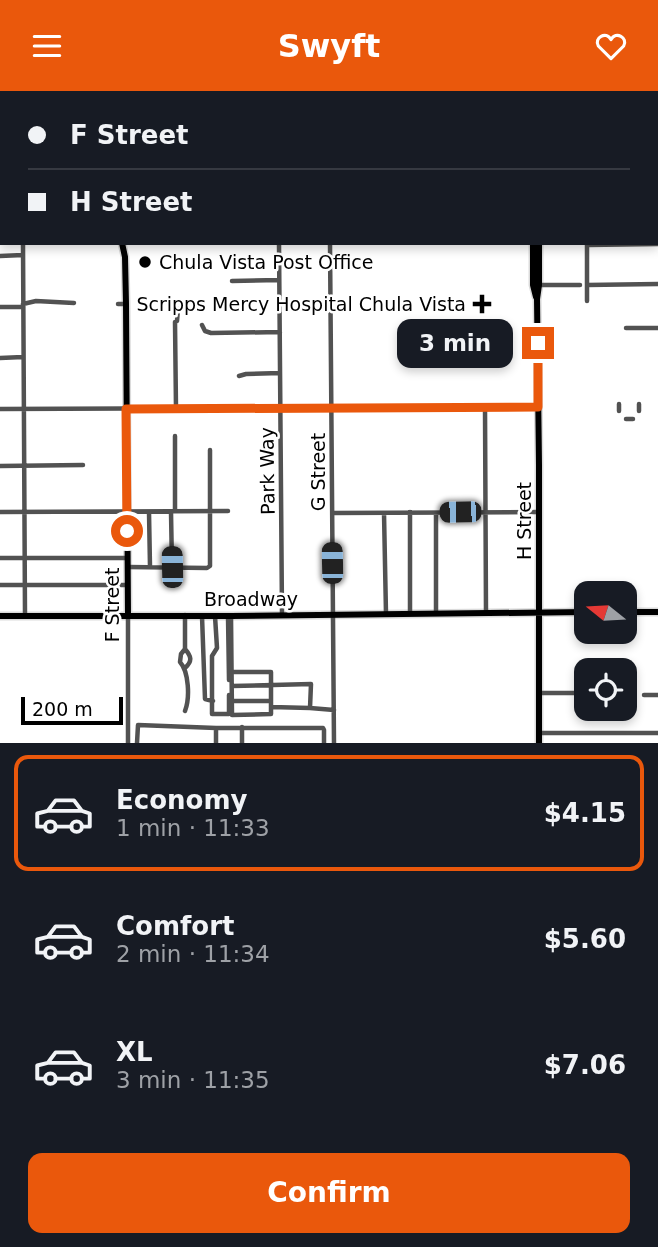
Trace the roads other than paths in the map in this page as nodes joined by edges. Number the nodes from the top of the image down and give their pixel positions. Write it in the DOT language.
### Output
graph roads {
  1 [pos="23,245"];
  2 [pos="122,245"];
  3 [pos="128,245"];
  4 [pos="279,245"];
  5 [pos="330,245"];
  6 [pos="533,245"];
  7 [pos="539,245"];
  8 [pos="587,245"];
  9 [pos="0,255"];
  10 [pos="23,255"];
  11 [pos="125,257"];
  12 [pos="279,280"];
  13 [pos="232,281"];
  14 [pos="658,284"];
  15 [pos="536,285"];
  16 [pos="580,285"];
  17 [pos="587,285"];
  18 [pos="587,301"];
  19 [pos="74,303"];
  20 [pos="23,305"];
  21 [pos="0,307"];
  22 [pos="178,309"];
  23 [pos="202,325"];
  24 [pos="626,328"];
  25 [pos="658,328"];
  26 [pos="279,332"];
  27 [pos="23,357"];
  28 [pos="0,358"];
  29 [pos="280,373"];
  30 [pos="239,376"];
  31 [pos="485,407"];
  32 [pos="538,407"];
  33 [pos="280,408"];
  34 [pos="334,408"];
  35 [pos="0,409"];
  36 [pos="24,409"];
  37 [pos="126,409"];
  38 [pos="176,409"];
  39 [pos="626,419"];
  40 [pos="633,419"];
  41 [pos="175,436"];
  42 [pos="211,450"];
  43 [pos="0,465"];
  44 [pos="24,465"];
  45 [pos="83,465"];
  46 [pos="173,511"];
  47 [pos="210,511"];
  48 [pos="228,511"];
  49 [pos="0,512"];
  50 [pos="24,512"];
  51 [pos="127,512"];
  52 [pos="149,512"];
  53 [pos="410,512"];
  54 [pos="486,512"];
  55 [pos="539,512"];
  56 [pos="332,513"];
  57 [pos="384,513"];
  58 [pos="436,513"];
  59 [pos="0,558"];
  60 [pos="25,558"];
  61 [pos="127,558"];
  62 [pos="128,567"];
  63 [pos="150,567"];
  64 [pos="172,567"];
  65 [pos="0,585"];
  66 [pos="25,585"];
  67 [pos="127,585"];
  68 [pos="637,612"];
  69 [pos="658,612"];
  70 [pos="486,613"];
  71 [pos="333,614"];
  72 [pos="386,614"];
  73 [pos="410,614"];
  74 [pos="436,614"];
  75 [pos="574,614"];
  76 [pos="25,615"];
  77 [pos="128,615"];
  78 [pos="185,615"];
  79 [pos="282,615"];
  80 [pos="0,616"];
  81 [pos="202,616"];
  82 [pos="215,616"];
  83 [pos="229,616"];
  84 [pos="539,618"];
  85 [pos="185,649"];
  86 [pos="185,668"];
  87 [pos="232,672"];
  88 [pos="271,684"];
  89 [pos="232,686"];
  90 [pos="539,693"];
  91 [pos="574,693"];
  92 [pos="644,695"];
  93 [pos="658,695"];
  94 [pos="213,701"];
  95 [pos="232,701"];
  96 [pos="271,704"];
  97 [pos="310,708"];
  98 [pos="334,710"];
  99 [pos="184,711"];
  100 [pos="242,727"];
  101 [pos="216,728"];
  102 [pos="540,733"];
  103 [pos="658,733"];
  104 [pos="128,743"];
  105 [pos="137,743"];
  106 [pos="216,743"];
  107 [pos="242,743"];
  108 [pos="324,743"];
  109 [pos="334,743"];
  110 [pos="540,743"];
  1 -- 10 [label="street"];
  2 -- 11 [label="main road, F Street"];
  3 -- 11 [label="main road, F Street"];
  4 -- 12 [label="street, Park Way"];
  5 -- 34 [label="street, G Street"];
  6 -- 15 [label="main road, H Street"];
  7 -- 15 [label="main road, H Street"];
  8 -- 17 [label="street"];
  9 -- 10 [label="street"];
  10 -- 20 [label="street"];
  11 -- 37 [label="main road, F Street"];
  12 -- 13 [label="street"];
  12 -- 26 [label="street, Park Way"];
  14 -- 17 [label="street"];
  15 -- 16 [label="street"];
  15 -- 32 [label="main road, H Street"];
  17 -- 18 [label="street"];
  19 -- 20 [label="street"];
  20 -- 21 [label="street"];
  20 -- 27 [label="street"];
  22 -- 38 [label="street"];
  23 -- 26 [label="street"];
  24 -- 25 [label="street"];
  26 -- 29 [label="street, Park Way"];
  27 -- 28 [label="street"];
  27 -- 36 [label="street"];
  29 -- 30 [label="street"];
  29 -- 33 [label="street, Park Way"];
  31 -- 32 [label="street"];
  31 -- 34 [label="street"];
  31 -- 54 [label="street"];
  32 -- 55 [label="main road, H Street"];
  33 -- 34 [label="street"];
  33 -- 38 [label="street"];
  33 -- 79 [label="street, Park Way"];
  34 -- 56 [label="street, G Street"];
  35 -- 36 [label="street"];
  36 -- 37 [label="street"];
  36 -- 44 [label="street"];
  37 -- 38 [label="street"];
  37 -- 51 [label="main road, F Street"];
  39 -- 40 [label="street"];
  41 -- 46 [label="street"];
  42 -- 47 [label="street"];
  43 -- 44 [label="street"];
  44 -- 45 [label="street"];
  44 -- 50 [label="street"];
  46 -- 47 [label="street"];
  46 -- 52 [label="street"];
  46 -- 64 [label="street"];
  47 -- 48 [label="street"];
  47 -- 64 [label="street"];
  49 -- 50 [label="street"];
  50 -- 51 [label="street"];
  50 -- 60 [label="street"];
  51 -- 52 [label="street"];
  51 -- 61 [label="main road, F Street"];
  52 -- 63 [label="street"];
  53 -- 57 [label="street"];
  53 -- 58 [label="street"];
  53 -- 73 [label="street"];
  54 -- 55 [label="street"];
  54 -- 58 [label="street"];
  54 -- 70 [label="street"];
  55 -- 84 [label="main road, H Street"];
  56 -- 57 [label="street"];
  56 -- 71 [label="street, G Street"];
  57 -- 72 [label="street"];
  58 -- 74 [label="street"];
  59 -- 60 [label="street"];
  60 -- 61 [label="street"];
  60 -- 66 [label="street"];
  61 -- 62 [label="main road, F Street"];
  62 -- 63 [label="street"];
  62 -- 67 [label="main road, F Street"];
  63 -- 64 [label="street"];
  65 -- 66 [label="street"];
  66 -- 67 [label="street"];
  66 -- 76 [label="street"];
  67 -- 77 [label="main road, F Street"];
  68 -- 69 [label="main road"];
  70 -- 74 [label="main road, Broadway"];
  70 -- 84 [label="main road, Broadway"];
  71 -- 72 [label="main road, Broadway"];
  71 -- 79 [label="main road, Broadway"];
  71 -- 98 [label="street, G Street"];
  72 -- 73 [label="main road, Broadway"];
  73 -- 74 [label="main road, Broadway"];
  75 -- 84 [label="main road, Broadway"];
  76 -- 77 [label="main road, Broadway"];
  76 -- 80 [label="main road, Broadway"];
  77 -- 78 [label="main road, Broadway"];
  77 -- 104 [label="street, F Street"];
  78 -- 81 [label="main road, Broadway"];
  78 -- 85 [label="street"];
  79 -- 83 [label="main road, Broadway"];
  81 -- 82 [label="main road, Broadway"];
  81 -- 94 [label="street"];
  82 -- 83 [label="main road, Broadway"];
  82 -- 94 [label="street"];
  83 -- 87 [label="street"];
  83 -- 94 [label="street"];
  84 -- 90 [label="main road, H Street"];
  85 -- 86 [label="street"];
  85 -- 86 [label="street"];
  86 -- 99 [label="street"];
  87 -- 88 [label="street"];
  87 -- 89 [label="street"];
  88 -- 89 [label="street"];
  88 -- 96 [label="street"];
  88 -- 97 [label="street"];
  89 -- 95 [label="street"];
  90 -- 91 [label="street"];
  90 -- 102 [label="main road, H Street"];
  92 -- 93 [label="street"];
  95 -- 96 [label="street"];
  95 -- 96 [label="street"];
  96 -- 97 [label="street"];
  97 -- 98 [label="street"];
  98 -- 109 [label="street, G Street"];
  100 -- 101 [label="street"];
  100 -- 107 [label="street"];
  100 -- 108 [label="street"];
  101 -- 105 [label="street"];
  101 -- 106 [label="street"];
  102 -- 103 [label="street"];
  102 -- 110 [label="main road, H Street"];
}
